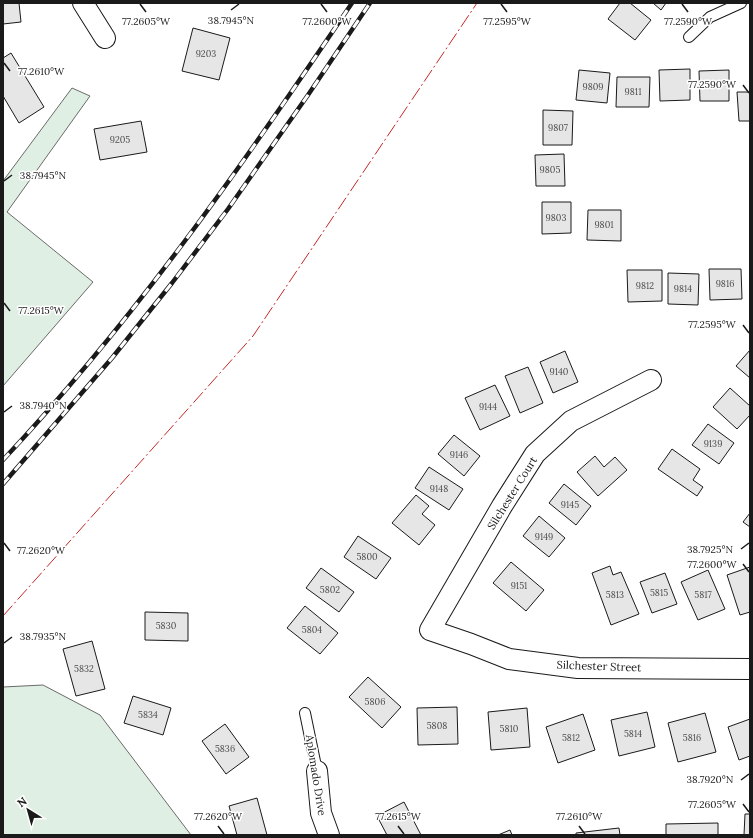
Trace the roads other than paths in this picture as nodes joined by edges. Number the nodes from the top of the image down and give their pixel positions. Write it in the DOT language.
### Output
graph roads {
  1 [pos="83,3"];
  2 [pos="741,3"];
  3 [pos="689,37"];
  4 [pos="105,38"];
  5 [pos="651,380"];
  6 [pos="430,630"];
  7 [pos="750,669"];
  8 [pos="305,713"];
  9 [pos="317,771"];
  10 [pos="329,835"];
  1 -- 4 [label="street"];
  2 -- 3 [label="lane"];
  5 -- 6 [label="street, Silchester Court"];
  6 -- 7 [label="street, Silchester Street"];
  8 -- 9 [label="lane, Aplomado Drive"];
  9 -- 10 [label="street, Aplomado Drive"];
}
